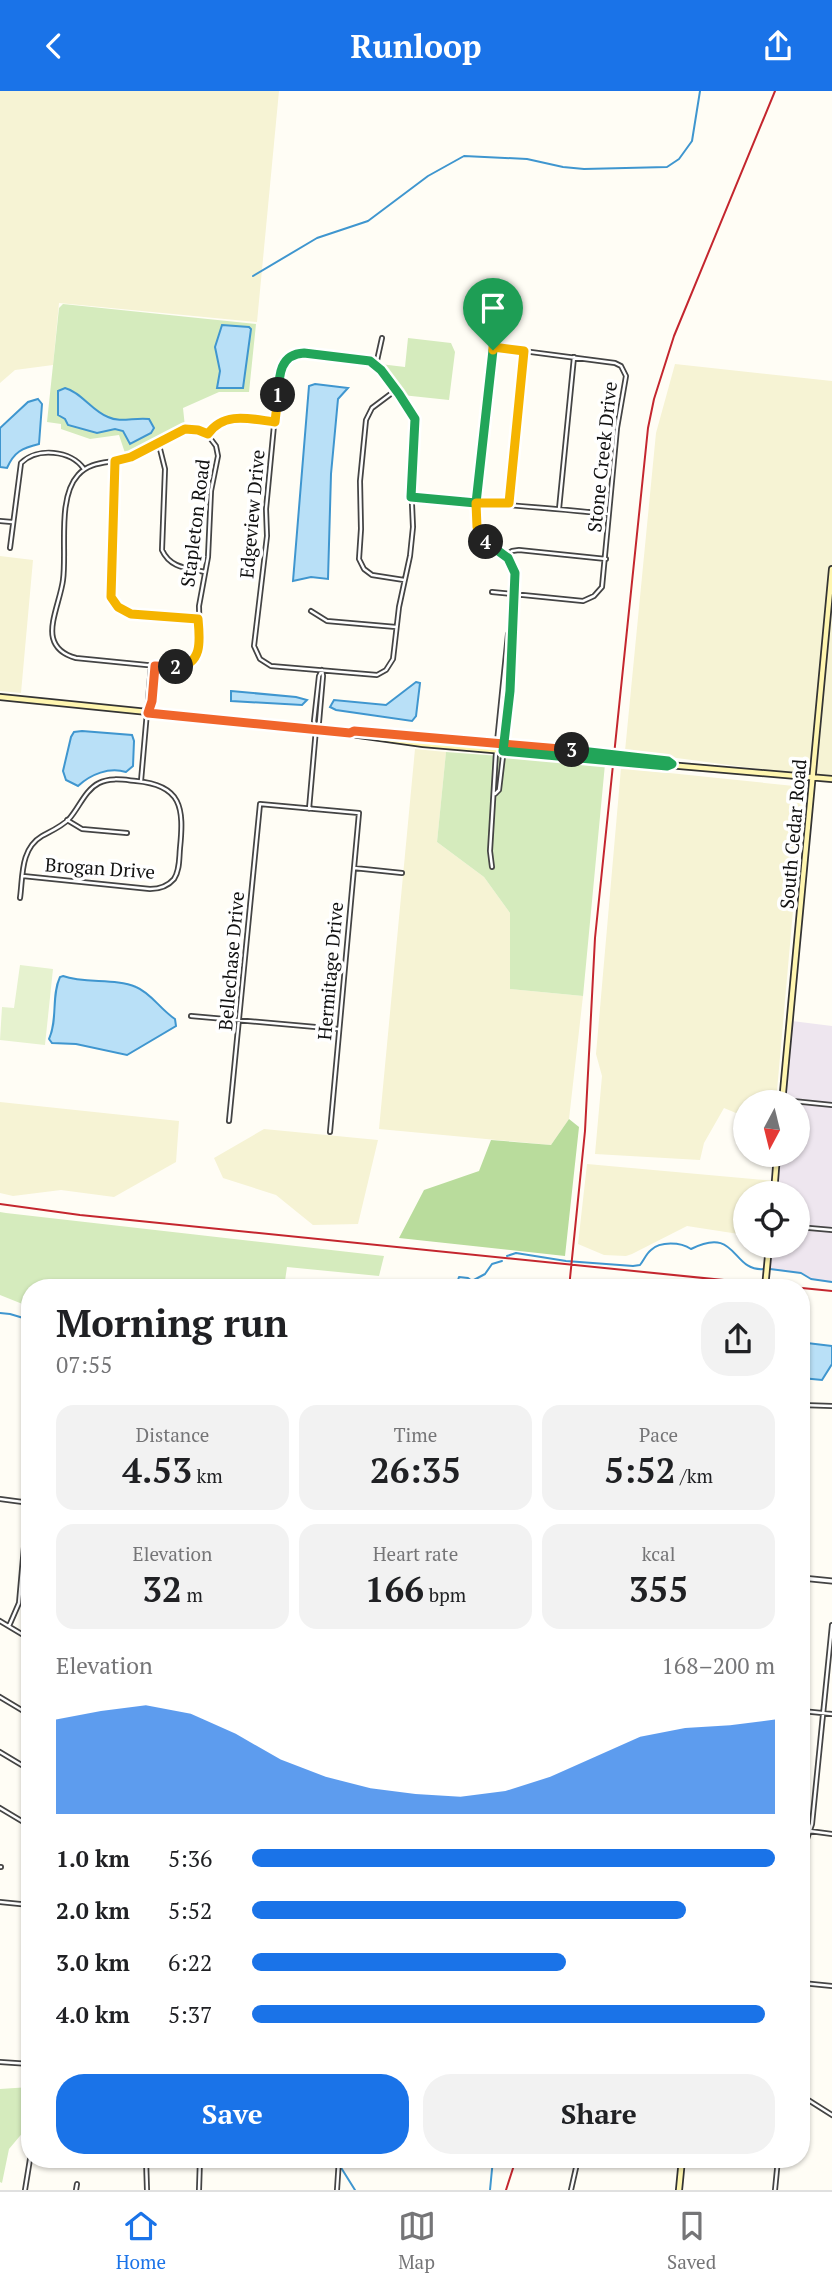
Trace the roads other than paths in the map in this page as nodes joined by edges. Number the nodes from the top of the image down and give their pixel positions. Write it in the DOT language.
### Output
graph roads {
  1 [pos="498,298"];
  2 [pos="382,338"];
  3 [pos="493,347"];
  4 [pos="524,351"];
  5 [pos="574,357"];
  6 [pos="376,365"];
  7 [pos="396,390"];
  8 [pos="275,422"];
  9 [pos="208,434"];
  10 [pos="158,443"];
  11 [pos="115,461"];
  12 [pos="84,469"];
  13 [pos="411,497"];
  14 [pos="476,503"];
  15 [pos="509,503"];
  16 [pos="559,509"];
  17 [pos="608,514"];
  18 [pos="0,521"];
  19 [pos="12,522"];
  20 [pos="10,548"];
  21 [pos="505,556"];
  22 [pos="606,559"];
  23 [pos="832,569"];
  24 [pos="205,572"];
  25 [pos="404,580"];
  26 [pos="492,592"];
  27 [pos="514,595"];
  28 [pos="311,611"];
  29 [pos="198,619"];
  30 [pos="396,627"];
  31 [pos="511,629"];
  32 [pos="153,665"];
  33 [pos="322,670"];
  34 [pos="501,696"];
  35 [pos="0,697"];
  36 [pos="510,697"];
  37 [pos="148,713"];
  38 [pos="316,729"];
  39 [pos="350,733"];
  40 [pos="497,743"];
  41 [pos="505,744"];
  42 [pos="496,750"];
  43 [pos="503,751"];
  44 [pos="672,764"];
  45 [pos="812,777"];
  46 [pos="832,779"];
  47 [pos="141,781"];
  48 [pos="495,794"];
  49 [pos="309,809"];
  50 [pos="68,820"];
  51 [pos="127,833"];
  52 [pos="492,867"];
  53 [pos="354,868"];
  54 [pos="402,873"];
  55 [pos="23,876"];
  56 [pos="20,898"];
  57 [pos="191,1016"];
  58 [pos="240,1020"];
  59 [pos="338,1029"];
  60 [pos="783,1090"];
  61 [pos="810,1103"];
  62 [pos="832,1105"];
  63 [pos="229,1121"];
  64 [pos="330,1132"];
  65 [pos="810,1228"];
  66 [pos="832,1230"];
  67 [pos="768,1258"];
  68 [pos="766,1279"];
  69 [pos="810,1405"];
  70 [pos="832,1406"];
  71 [pos="0,1499"];
  72 [pos="21,1501"];
  73 [pos="810,1579"];
  74 [pos="832,1581"];
  75 [pos="21,1583"];
  76 [pos="0,1621"];
  77 [pos="832,1625"];
  78 [pos="9,1626"];
  79 [pos="21,1633"];
  80 [pos="0,1697"];
  81 [pos="21,1710"];
  82 [pos="810,1712"];
  83 [pos="823,1713"];
  84 [pos="832,1714"];
  85 [pos="0,1752"];
  86 [pos="21,1765"];
  87 [pos="0,1808"];
  88 [pos="21,1821"];
  89 [pos="810,1823"];
  90 [pos="810,1831"];
  91 [pos="832,1833"];
  92 [pos="0,1902"];
  93 [pos="21,1904"];
  94 [pos="810,1984"];
  95 [pos="832,1986"];
  96 [pos="0,2062"];
  97 [pos="21,2063"];
  98 [pos="810,2101"];
  99 [pos="832,2115"];
  100 [pos="29,2168"];
  101 [pos="146,2168"];
  102 [pos="200,2168"];
  103 [pos="338,2168"];
  104 [pos="576,2168"];
  105 [pos="681,2168"];
  106 [pos="777,2168"];
  107 [pos="77,2183"];
  108 [pos="25,2190"];
  109 [pos="76,2190"];
  110 [pos="147,2190"];
  111 [pos="199,2190"];
  112 [pos="337,2190"];
  113 [pos="571,2190"];
  114 [pos="679,2190"];
  115 [pos="775,2190"];
  1 -- 3 [label="street"];
  2 -- 6 [label="street"];
  3 -- 4 [label="street, Stone Creek Drive"];
  3 -- 14 [label="street"];
  4 -- 5 [label="street, Stone Creek Drive"];
  4 -- 15 [label="street"];
  5 -- 16 [label="street"];
  5 -- 17 [label="street, Stone Creek Drive"];
  6 -- 7 [label="street"];
  6 -- 8 [label="street, Edgeview Drive"];
  7 -- 13 [label="street"];
  7 -- 25 [label="street"];
  8 -- 9 [label="street"];
  8 -- 33 [label="street, Edgeview Drive"];
  9 -- 10 [label="street"];
  9 -- 24 [label="street, Stapleton Road"];
  10 -- 11 [label="street"];
  10 -- 24 [label="street"];
  11 -- 12 [label="street"];
  11 -- 29 [label="street"];
  12 -- 19 [label="street"];
  12 -- 32 [label="street"];
  13 -- 14 [label="street"];
  13 -- 25 [label="street"];
  14 -- 15 [label="street"];
  14 -- 21 [label="street"];
  15 -- 16 [label="street"];
  16 -- 17 [label="street"];
  17 -- 22 [label="street, Stone Creek Drive"];
  18 -- 19 [label="street"];
  19 -- 20 [label="street"];
  21 -- 22 [label="street"];
  21 -- 27 [label="street"];
  22 -- 27 [label="street, Stone Creek Drive"];
  23 -- 45 [label="main road, South Cedar Road"];
  24 -- 29 [label="street, Stapleton Road"];
  25 -- 30 [label="street"];
  26 -- 27 [label="street"];
  27 -- 31 [label="street"];
  28 -- 30 [label="street"];
  29 -- 32 [label="street, Stapleton Road"];
  30 -- 33 [label="street, Edgeview Drive"];
  31 -- 34 [label="street"];
  31 -- 36 [label="street"];
  32 -- 37 [label="street"];
  33 -- 38 [label="street"];
  34 -- 36 [label="street"];
  34 -- 40 [label="street"];
  35 -- 37 [label="main road"];
  36 -- 41 [label="street"];
  37 -- 38 [label="main road"];
  37 -- 47 [label="street"];
  38 -- 39 [label="main road"];
  38 -- 49 [label="street"];
  39 -- 40 [label="main road"];
  39 -- 42 [label="main road"];
  40 -- 41 [label="main road"];
  40 -- 42 [label="street"];
  41 -- 43 [label="street"];
  41 -- 44 [label="main road"];
  42 -- 43 [label="main road"];
  42 -- 48 [label="street"];
  43 -- 44 [label="main road"];
  43 -- 48 [label="street"];
  44 -- 45 [label="main road"];
  45 -- 46 [label="main road"];
  45 -- 60 [label="main road, South Cedar Road"];
  47 -- 50 [label="street"];
  47 -- 55 [label="street, Brogan Drive"];
  48 -- 52 [label="street"];
  49 -- 53 [label="street, Hermitage Drive"];
  49 -- 58 [label="street, Bellechase Drive"];
  50 -- 51 [label="street"];
  50 -- 55 [label="street"];
  53 -- 54 [label="street"];
  53 -- 59 [label="street, Hermitage Drive"];
  55 -- 56 [label="street"];
  57 -- 58 [label="street"];
  58 -- 59 [label="street"];
  58 -- 63 [label="street, Bellechase Drive"];
  59 -- 64 [label="street, Hermitage Drive"];
  61 -- 62 [label="street"];
  65 -- 66 [label="street"];
  67 -- 68 [label="main road"];
  69 -- 70 [label="street"];
  71 -- 72 [label="street"];
  73 -- 74 [label="street"];
  75 -- 78 [label="street"];
  76 -- 78 [label="street"];
  77 -- 83 [label="street"];
  78 -- 79 [label="street"];
  80 -- 81 [label="street"];
  82 -- 83 [label="street"];
  83 -- 84 [label="street"];
  83 -- 89 [label="street"];
  85 -- 86 [label="street"];
  87 -- 88 [label="street"];
  90 -- 91 [label="street"];
  92 -- 93 [label="street"];
  94 -- 95 [label="street"];
  96 -- 97 [label="street"];
  98 -- 99 [label="street"];
  100 -- 108 [label="street"];
  101 -- 110 [label="street"];
  102 -- 111 [label="street"];
  103 -- 112 [label="street"];
  104 -- 113 [label="street"];
  105 -- 114 [label="main road"];
  106 -- 115 [label="street"];
  107 -- 109 [label="street"];
}
